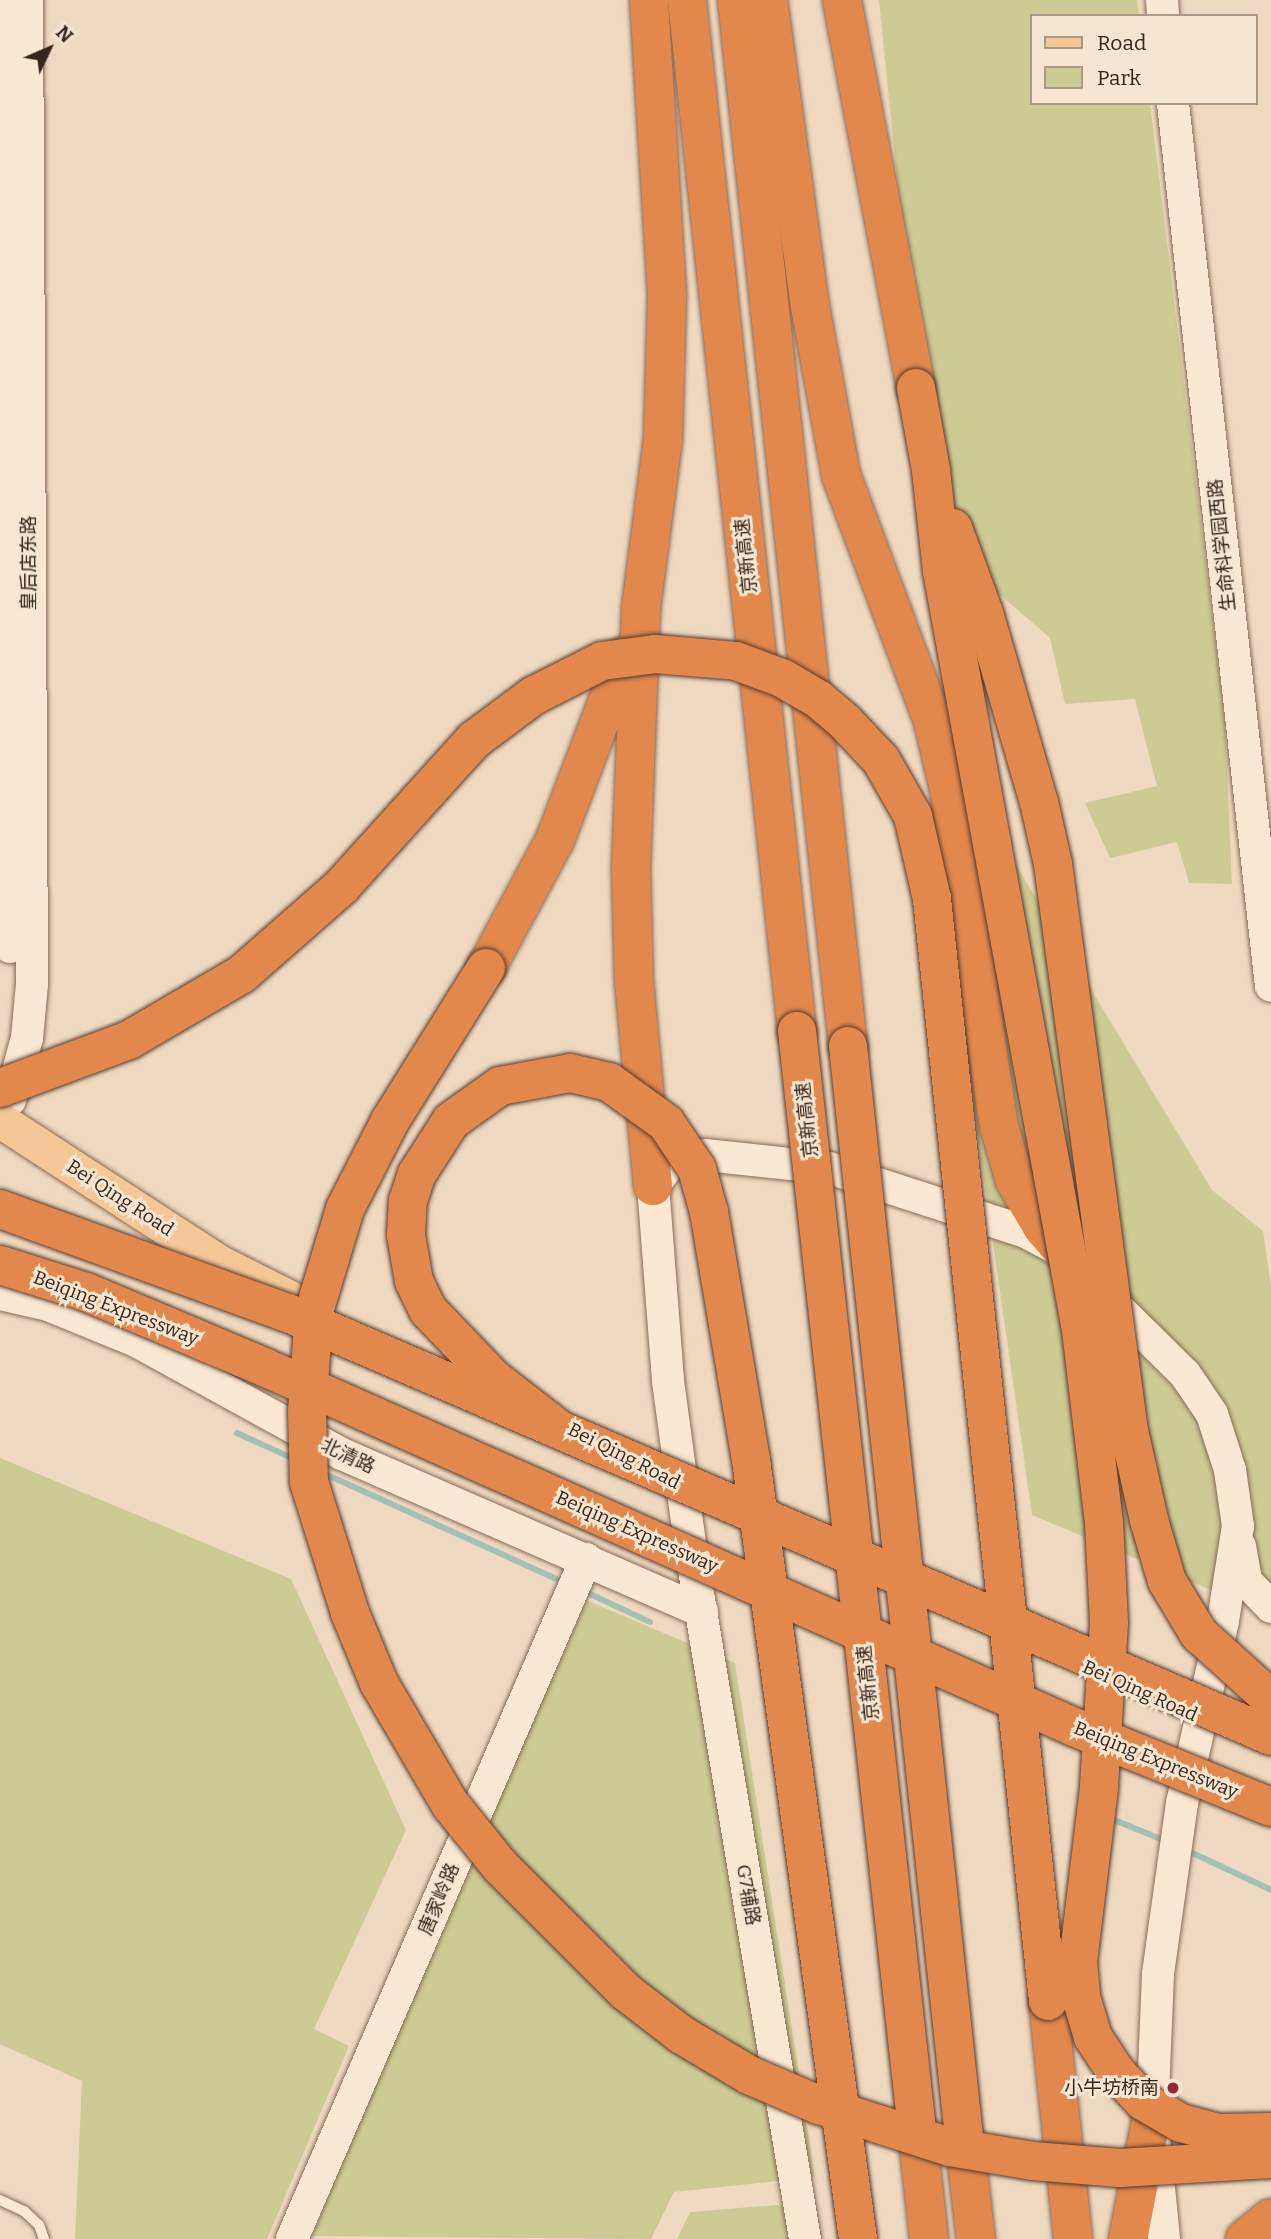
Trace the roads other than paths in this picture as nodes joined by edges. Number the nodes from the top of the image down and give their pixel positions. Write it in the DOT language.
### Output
graph roads {
  1 [pos="2,0"];
  2 [pos="27,0"];
  3 [pos="649,0"];
  4 [pos="687,0"];
  5 [pos="737,0"];
  6 [pos="768,0"];
  7 [pos="842,0"];
  8 [pos="1173,105"];
  9 [pos="931,470"];
  10 [pos="641,608"];
  11 [pos="1264,867"];
  12 [pos="1271,986"];
  13 [pos="0,1055"];
  14 [pos="2,1110"];
  15 [pos="653,1186"];
  16 [pos="0,1209"];
  17 [pos="1065,1253"];
  18 [pos="0,1263"];
  19 [pos="0,1294"];
  20 [pos="561,1430"];
  21 [pos="682,1487"];
  22 [pos="1238,1526"];
  23 [pos="691,1551"];
  24 [pos="586,1559"];
  25 [pos="1271,1607"];
  26 [pos="702,1611"];
  27 [pos="1271,1699"];
  28 [pos="1202,1719"];
  29 [pos="1271,1736"];
  30 [pos="1271,1749"];
  31 [pos="1205,1777"];
  32 [pos="1271,1805"];
  33 [pos="1271,1817"];
  34 [pos="1152,2116"];
  35 [pos="1271,2132"];
  36 [pos="1271,2159"];
  37 [pos="0,2200"];
  38 [pos="1271,2218"];
  39 [pos="44,2239"];
  40 [pos="292,2239"];
  41 [pos="805,2239"];
  42 [pos="858,2239"];
  43 [pos="929,2239"];
  44 [pos="976,2239"];
  45 [pos="1073,2239"];
  46 [pos="1128,2239"];
  47 [pos="1164,2239"];
  48 [pos="1245,2239"];
  1 -- 13 [label="street, 皇后店东路"];
  2 -- 14 [label="street, 皇后店东路"];
  3 -- 10 [label="highway"];
  4 -- 43 [label="highway, 京新高速, bridge"];
  5 -- 44 [label="highway, bridge"];
  6 -- 17 [label="highway"];
  7 -- 9 [label="highway, bridge"];
  8 -- 11 [label="street, 生命科学园西路"];
  9 -- 27 [label="highway, bridge"];
  9 -- 35 [label="highway, bridge"];
  10 -- 15 [label="highway"];
  10 -- 36 [label="highway, bridge"];
  11 -- 12 [label="street, 生命科学园西路"];
  14 -- 21 [label="main road, Bei Qing Road"];
  14 -- 45 [label="highway, bridge"];
  15 -- 17 [label="street"];
  15 -- 21 [label="street, G7辅路"];
  16 -- 20 [label="highway, bridge"];
  17 -- 22 [label="street"];
  18 -- 23 [label="main road"];
  18 -- 31 [label="highway, Beiqing Expressway, bridge"];
  19 -- 24 [label="street, 北清路"];
  20 -- 29 [label="highway, bridge"];
  20 -- 42 [label="highway, bridge"];
  21 -- 23 [label="street, G7辅路"];
  21 -- 28 [label="main road, Bei Qing Road"];
  22 -- 25 [label="street"];
  22 -- 28 [label="street"];
  23 -- 26 [label="street, G7辅路"];
  23 -- 31 [label="main road"];
  24 -- 26 [label="street, 北清路"];
  24 -- 40 [label="street, 唐家岭路"];
  26 -- 41 [label="street, G7辅路"];
  28 -- 30 [label="main road, Bei Qing Road"];
  28 -- 31 [label="street"];
  31 -- 32 [label="highway, Beiqing Expressway, bridge"];
  31 -- 33 [label="highway, bridge"];
  31 -- 34 [label="street"];
  34 -- 46 [label="highway"];
  34 -- 47 [label="street"];
  37 -- 39 [label="lane"];
  38 -- 48 [label="highway"];
}
